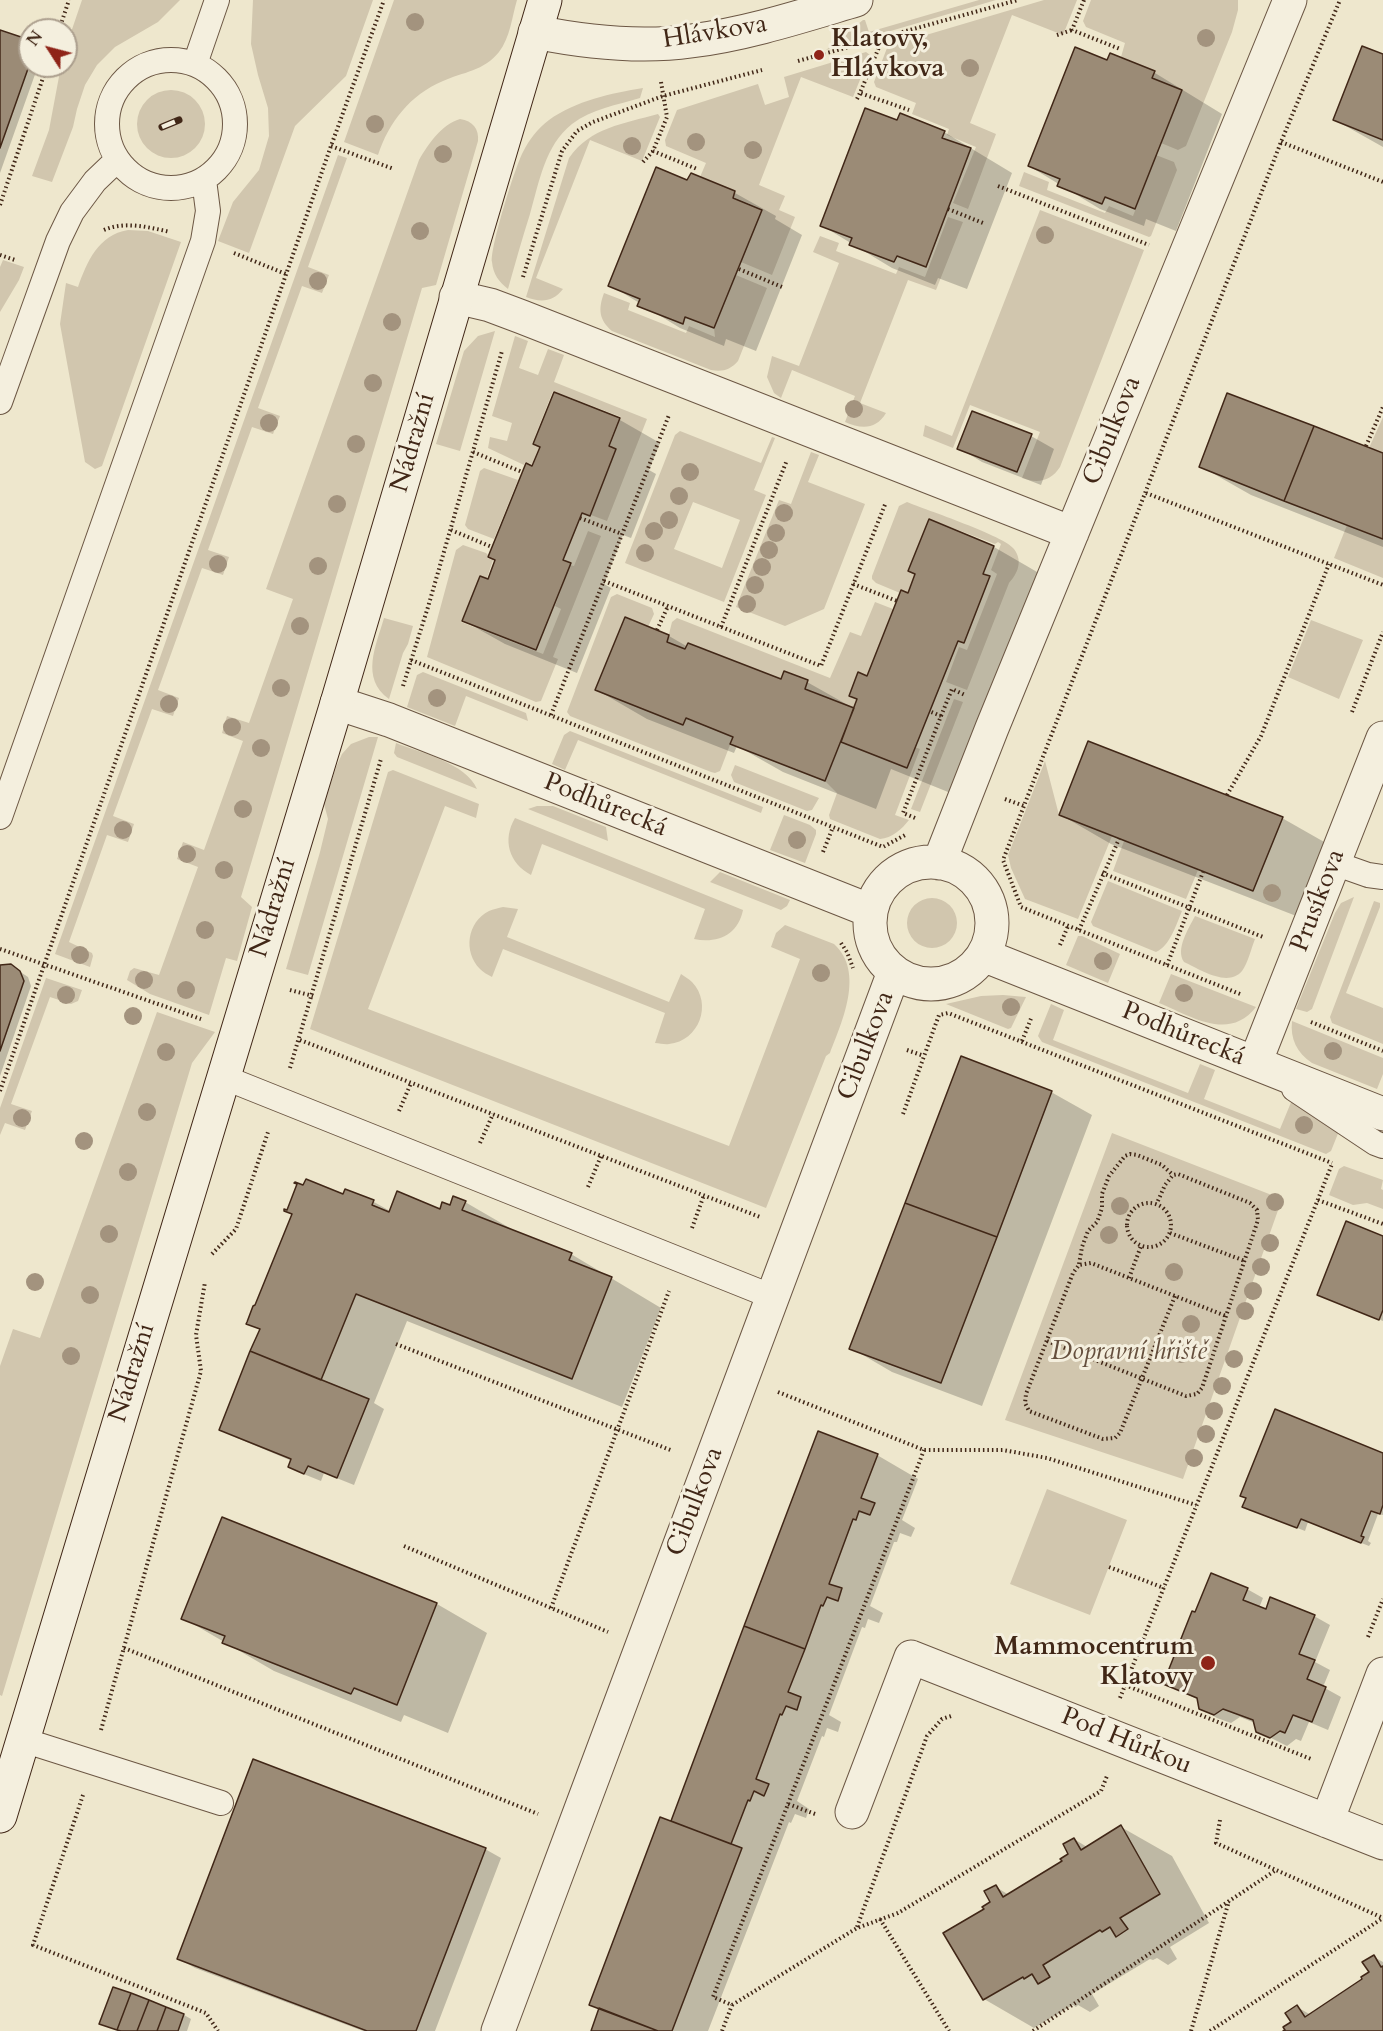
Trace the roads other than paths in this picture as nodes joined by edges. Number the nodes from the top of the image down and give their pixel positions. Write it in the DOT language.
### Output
graph roads {
  1 [pos="218,0"];
  2 [pos="545,0"];
  3 [pos="856,0"];
  4 [pos="1290,0"];
  5 [pos="535,32"];
  6 [pos="195,64"];
  7 [pos="117,160"];
  8 [pos="204,180"];
  9 [pos="456,297"];
  10 [pos="0,402"];
  11 [pos="1072,533"];
  12 [pos="337,703"];
  13 [pos="1383,738"];
  14 [pos="0,817"];
  15 [pos="1334,862"];
  16 [pos="939,863"];
  17 [pos="1383,877"];
  18 [pos="871,911"];
  19 [pos="983,955"];
  20 [pos="894,972"];
  21 [pos="1255,1063"];
  22 [pos="223,1077"];
  23 [pos="1383,1114"];
  24 [pos="1383,1146"];
  25 [pos="773,1298"];
  26 [pos="1383,1674"];
  27 [pos="23,1740"];
  28 [pos="221,1803"];
  29 [pos="852,1812"];
  30 [pos="0,1816"];
  31 [pos="1327,1821"];
  32 [pos="1383,1843"];
  33 [pos="498,2031"];
  1 -- 6 [label="lane"];
  2 -- 5 [label="street, Nádražní"];
  3 -- 5 [label="street, Hlávkova"];
  4 -- 11 [label="street, Cibulkova"];
  5 -- 9 [label="street, Nádražní"];
  6 -- 7 [label="lane"];
  6 -- 8 [label="lane"];
  7 -- 8 [label="lane"];
  7 -- 10 [label="lane"];
  8 -- 14 [label="lane"];
  9 -- 11 [label="street"];
  9 -- 12 [label="street, Nádražní"];
  11 -- 16 [label="street, Cibulkova"];
  12 -- 18 [label="street, Podhůrecká"];
  12 -- 22 [label="street, Nádražní"];
  13 -- 15 [label="street, Prusíkova"];
  15 -- 17 [label="lane"];
  15 -- 21 [label="street, Prusíkova"];
  16 -- 18 [label="street"];
  16 -- 19 [label="street"];
  18 -- 20 [label="street"];
  19 -- 20 [label="street"];
  19 -- 21 [label="street, Podhůrecká"];
  20 -- 25 [label="street, Cibulkova"];
  21 -- 23 [label="street, Podhůrecká"];
  21 -- 24 [label="lane"];
  22 -- 25 [label="lane"];
  22 -- 27 [label="street, Nádražní"];
  25 -- 33 [label="street, Cibulkova"];
  26 -- 31 [label="street"];
  27 -- 28 [label="lane"];
  27 -- 30 [label="street, Nádražní"];
  29 -- 31 [label="street, Pod Hůrkou"];
  31 -- 32 [label="street, Pod Hůrkou"];
}
